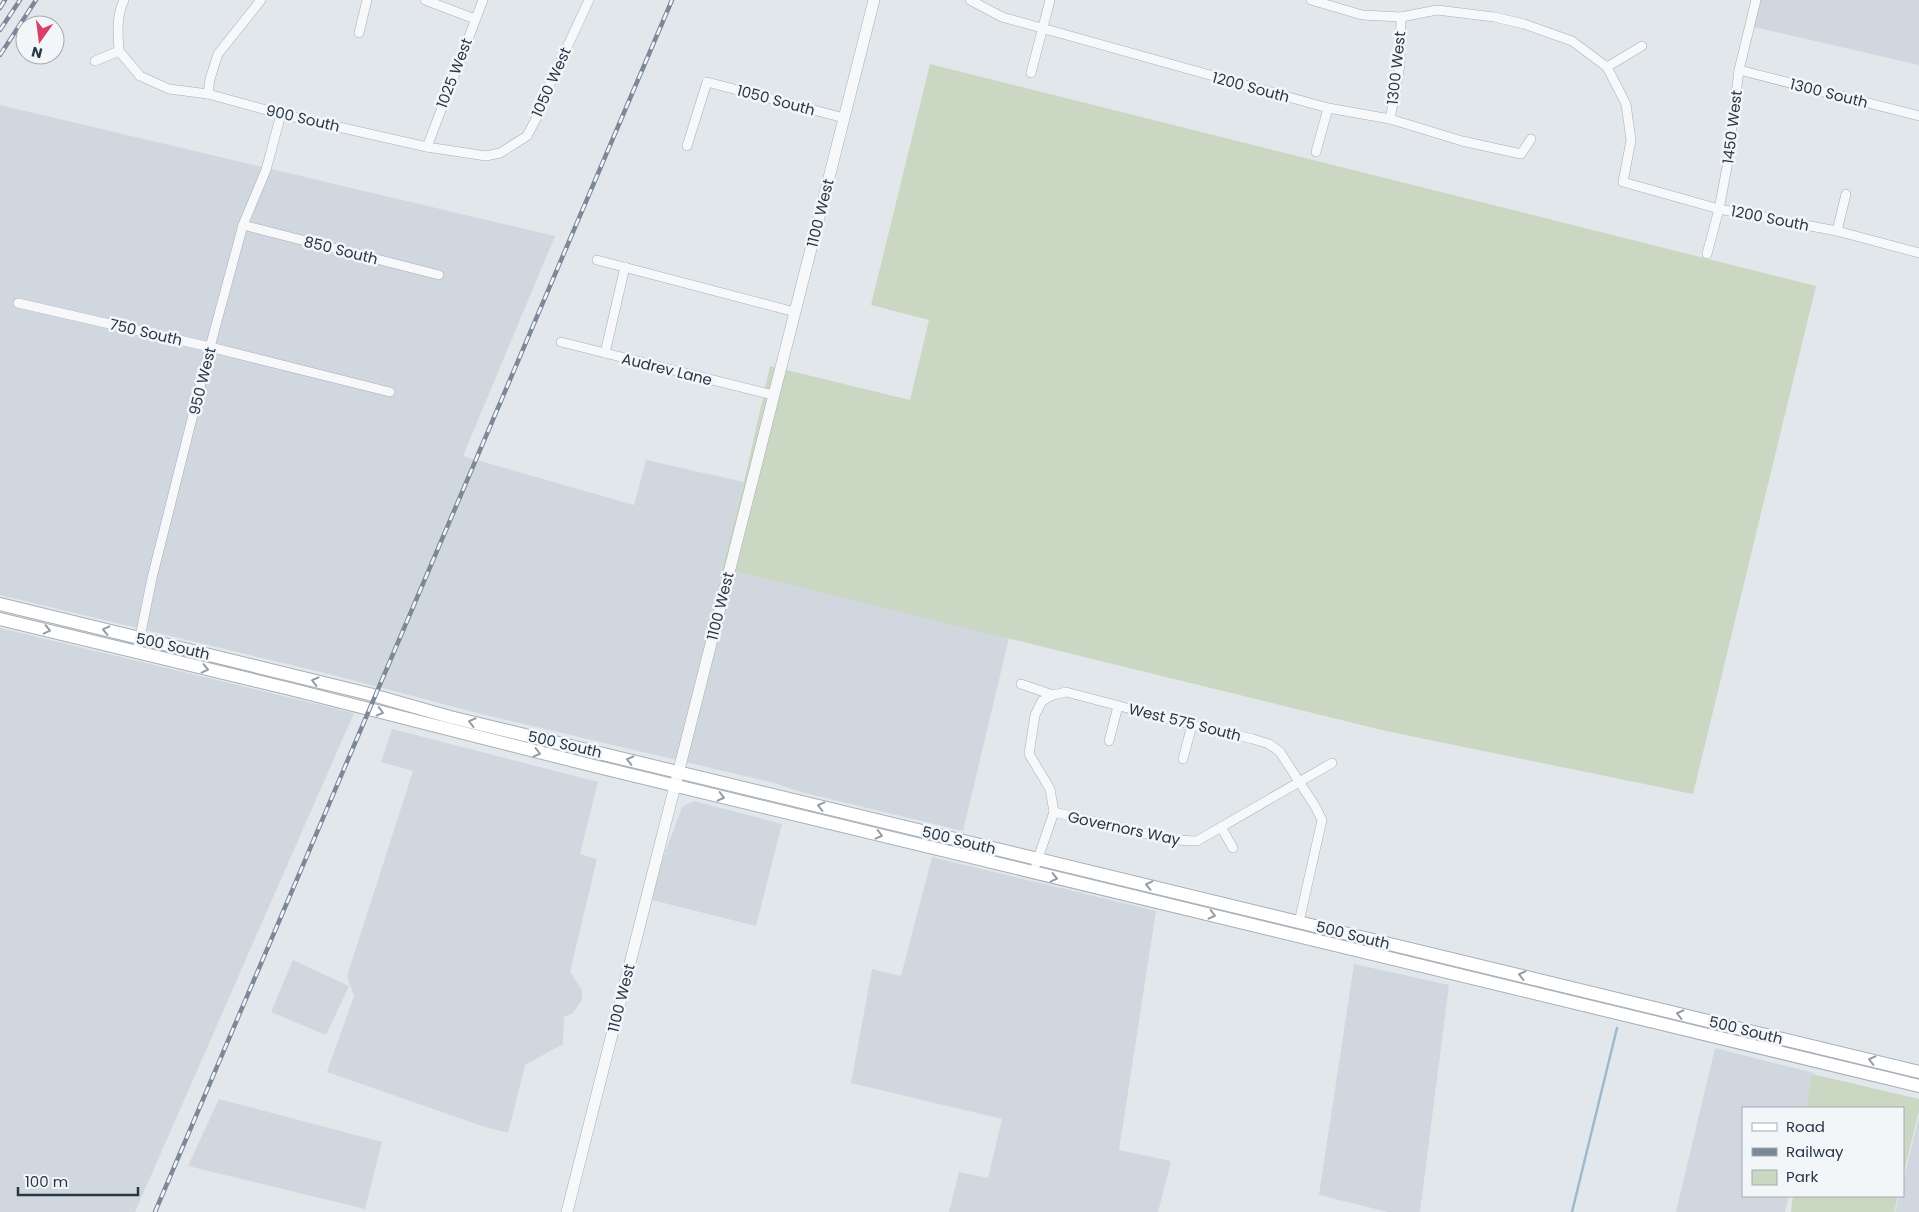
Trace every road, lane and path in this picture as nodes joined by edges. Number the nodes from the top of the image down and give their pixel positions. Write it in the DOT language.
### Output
graph roads {
  1 [pos="124,0"];
  2 [pos="261,0"];
  3 [pos="367,0"];
  4 [pos="425,0"];
  5 [pos="483,0"];
  6 [pos="589,0"];
  7 [pos="874,0"];
  8 [pos="970,0"];
  9 [pos="1050,0"];
  10 [pos="1312,0"];
  11 [pos="1756,0"];
  12 [pos="1401,17"];
  13 [pos="475,19"];
  14 [pos="1042,29"];
  15 [pos="360,34"];
  16 [pos="1642,46"];
  17 [pos="119,52"];
  18 [pos="95,61"];
  19 [pos="1607,67"];
  20 [pos="1739,70"];
  21 [pos="1031,73"];
  22 [pos="208,94"];
  23 [pos="1328,108"];
  24 [pos="281,114"];
  25 [pos="1919,116"];
  26 [pos="844,118"];
  27 [pos="1390,119"];
  28 [pos="1531,139"];
  29 [pos="687,146"];
  30 [pos="427,147"];
  31 [pos="1316,152"];
  32 [pos="500,153"];
  33 [pos="1846,194"];
  34 [pos="1719,209"];
  35 [pos="243,225"];
  36 [pos="1837,231"];
  37 [pos="1919,253"];
  38 [pos="1707,254"];
  39 [pos="597,260"];
  40 [pos="625,267"];
  41 [pos="440,274"];
  42 [pos="18,303"];
  43 [pos="795,312"];
  44 [pos="562,342"];
  45 [pos="210,347"];
  46 [pos="605,353"];
  47 [pos="390,392"];
  48 [pos="773,396"];
  49 [pos="0,604"];
  50 [pos="0,619"];
  51 [pos="140,638"];
  52 [pos="137,652"];
  53 [pos="1020,684"];
  54 [pos="1053,695"];
  55 [pos="1118,706"];
  56 [pos="1192,726"];
  57 [pos="1109,741"];
  58 [pos="1183,759"];
  59 [pos="1332,763"];
  60 [pos="678,771"];
  61 [pos="1299,782"];
  62 [pos="674,785"];
  63 [pos="1054,812"];
  64 [pos="1221,827"];
  65 [pos="1233,848"];
  66 [pos="1037,859"];
  67 [pos="1034,873"];
  68 [pos="1298,922"];
  69 [pos="1919,1072"];
  70 [pos="1919,1086"];
  71 [pos="567,1212"];
  1 -- 17 [label="street"];
  2 -- 22 [label="street"];
  3 -- 15 [label="street"];
  4 -- 13 [label="street"];
  5 -- 13 [label="street, 1025 West"];
  6 -- 32 [label="street, 1050 West"];
  7 -- 26 [label="street, 1100 West"];
  8 -- 14 [label="street, 1200 South"];
  9 -- 14 [label="street"];
  10 -- 12 [label="street"];
  11 -- 20 [label="street, 1450 West"];
  12 -- 19 [label="street"];
  12 -- 27 [label="street, 1300 West"];
  13 -- 30 [label="street, 1025 West"];
  14 -- 21 [label="street"];
  14 -- 23 [label="street, 1200 South"];
  16 -- 19 [label="street"];
  17 -- 18 [label="street"];
  17 -- 22 [label="street, 900 South"];
  19 -- 34 [label="street, 1200 South"];
  20 -- 25 [label="street, 1300 South"];
  20 -- 34 [label="street, 1450 West"];
  22 -- 24 [label="street, 900 South"];
  23 -- 27 [label="street, 1200 South"];
  23 -- 31 [label="street"];
  24 -- 30 [label="street, 900 South"];
  24 -- 35 [label="street, 950 West"];
  26 -- 29 [label="street, 1050 South"];
  26 -- 43 [label="street, 1100 West"];
  27 -- 28 [label="street, 1200 South"];
  30 -- 32 [label="street, 900 South"];
  33 -- 36 [label="street"];
  34 -- 36 [label="street, 1200 South"];
  34 -- 38 [label="street, 1450 West"];
  35 -- 41 [label="street, 850 South"];
  35 -- 45 [label="street, 950 West"];
  36 -- 37 [label="street, 1200 South"];
  39 -- 40 [label="street"];
  40 -- 43 [label="street"];
  40 -- 46 [label="street"];
  42 -- 45 [label="street, 750 South"];
  43 -- 48 [label="street, 1100 West"];
  44 -- 46 [label="street, Audrev Lane"];
  45 -- 47 [label="street, 750 South"];
  45 -- 51 [label="street, 950 West"];
  46 -- 48 [label="street, Audrev Lane"];
  48 -- 60 [label="street, 1100 West"];
  51 -- 49 [label="main road, 500 South, one-way"];
  50 -- 52 [label="main road, 500 South, one-way"];
  51 -- 52 [label="street, 950 West"];
  60 -- 51 [label="main road, 500 South, one-way"];
  52 -- 62 [label="main road, 500 South, one-way"];
  53 -- 54 [label="street, West 575 South"];
  54 -- 55 [label="street, West 575 South"];
  54 -- 63 [label="street"];
  55 -- 56 [label="street, West 575 South"];
  55 -- 57 [label="street"];
  56 -- 58 [label="street"];
  56 -- 61 [label="street, West 575 South"];
  59 -- 61 [label="street, Governors Way"];
  60 -- 62 [label="street, 1100 West"];
  66 -- 60 [label="main road, 500 South, one-way"];
  61 -- 64 [label="street, Governors Way"];
  61 -- 68 [label="street, West 575 South"];
  62 -- 67 [label="main road, 500 South, one-way"];
  62 -- 71 [label="street, 1100 West"];
  63 -- 64 [label="street, Governors Way"];
  63 -- 66 [label="street"];
  64 -- 65 [label="street"];
  66 -- 67 [label="street"];
  68 -- 66 [label="main road, 500 South, one-way"];
  67 -- 70 [label="main road, 500 South, one-way"];
  69 -- 68 [label="main road, 500 South, one-way"];
}
